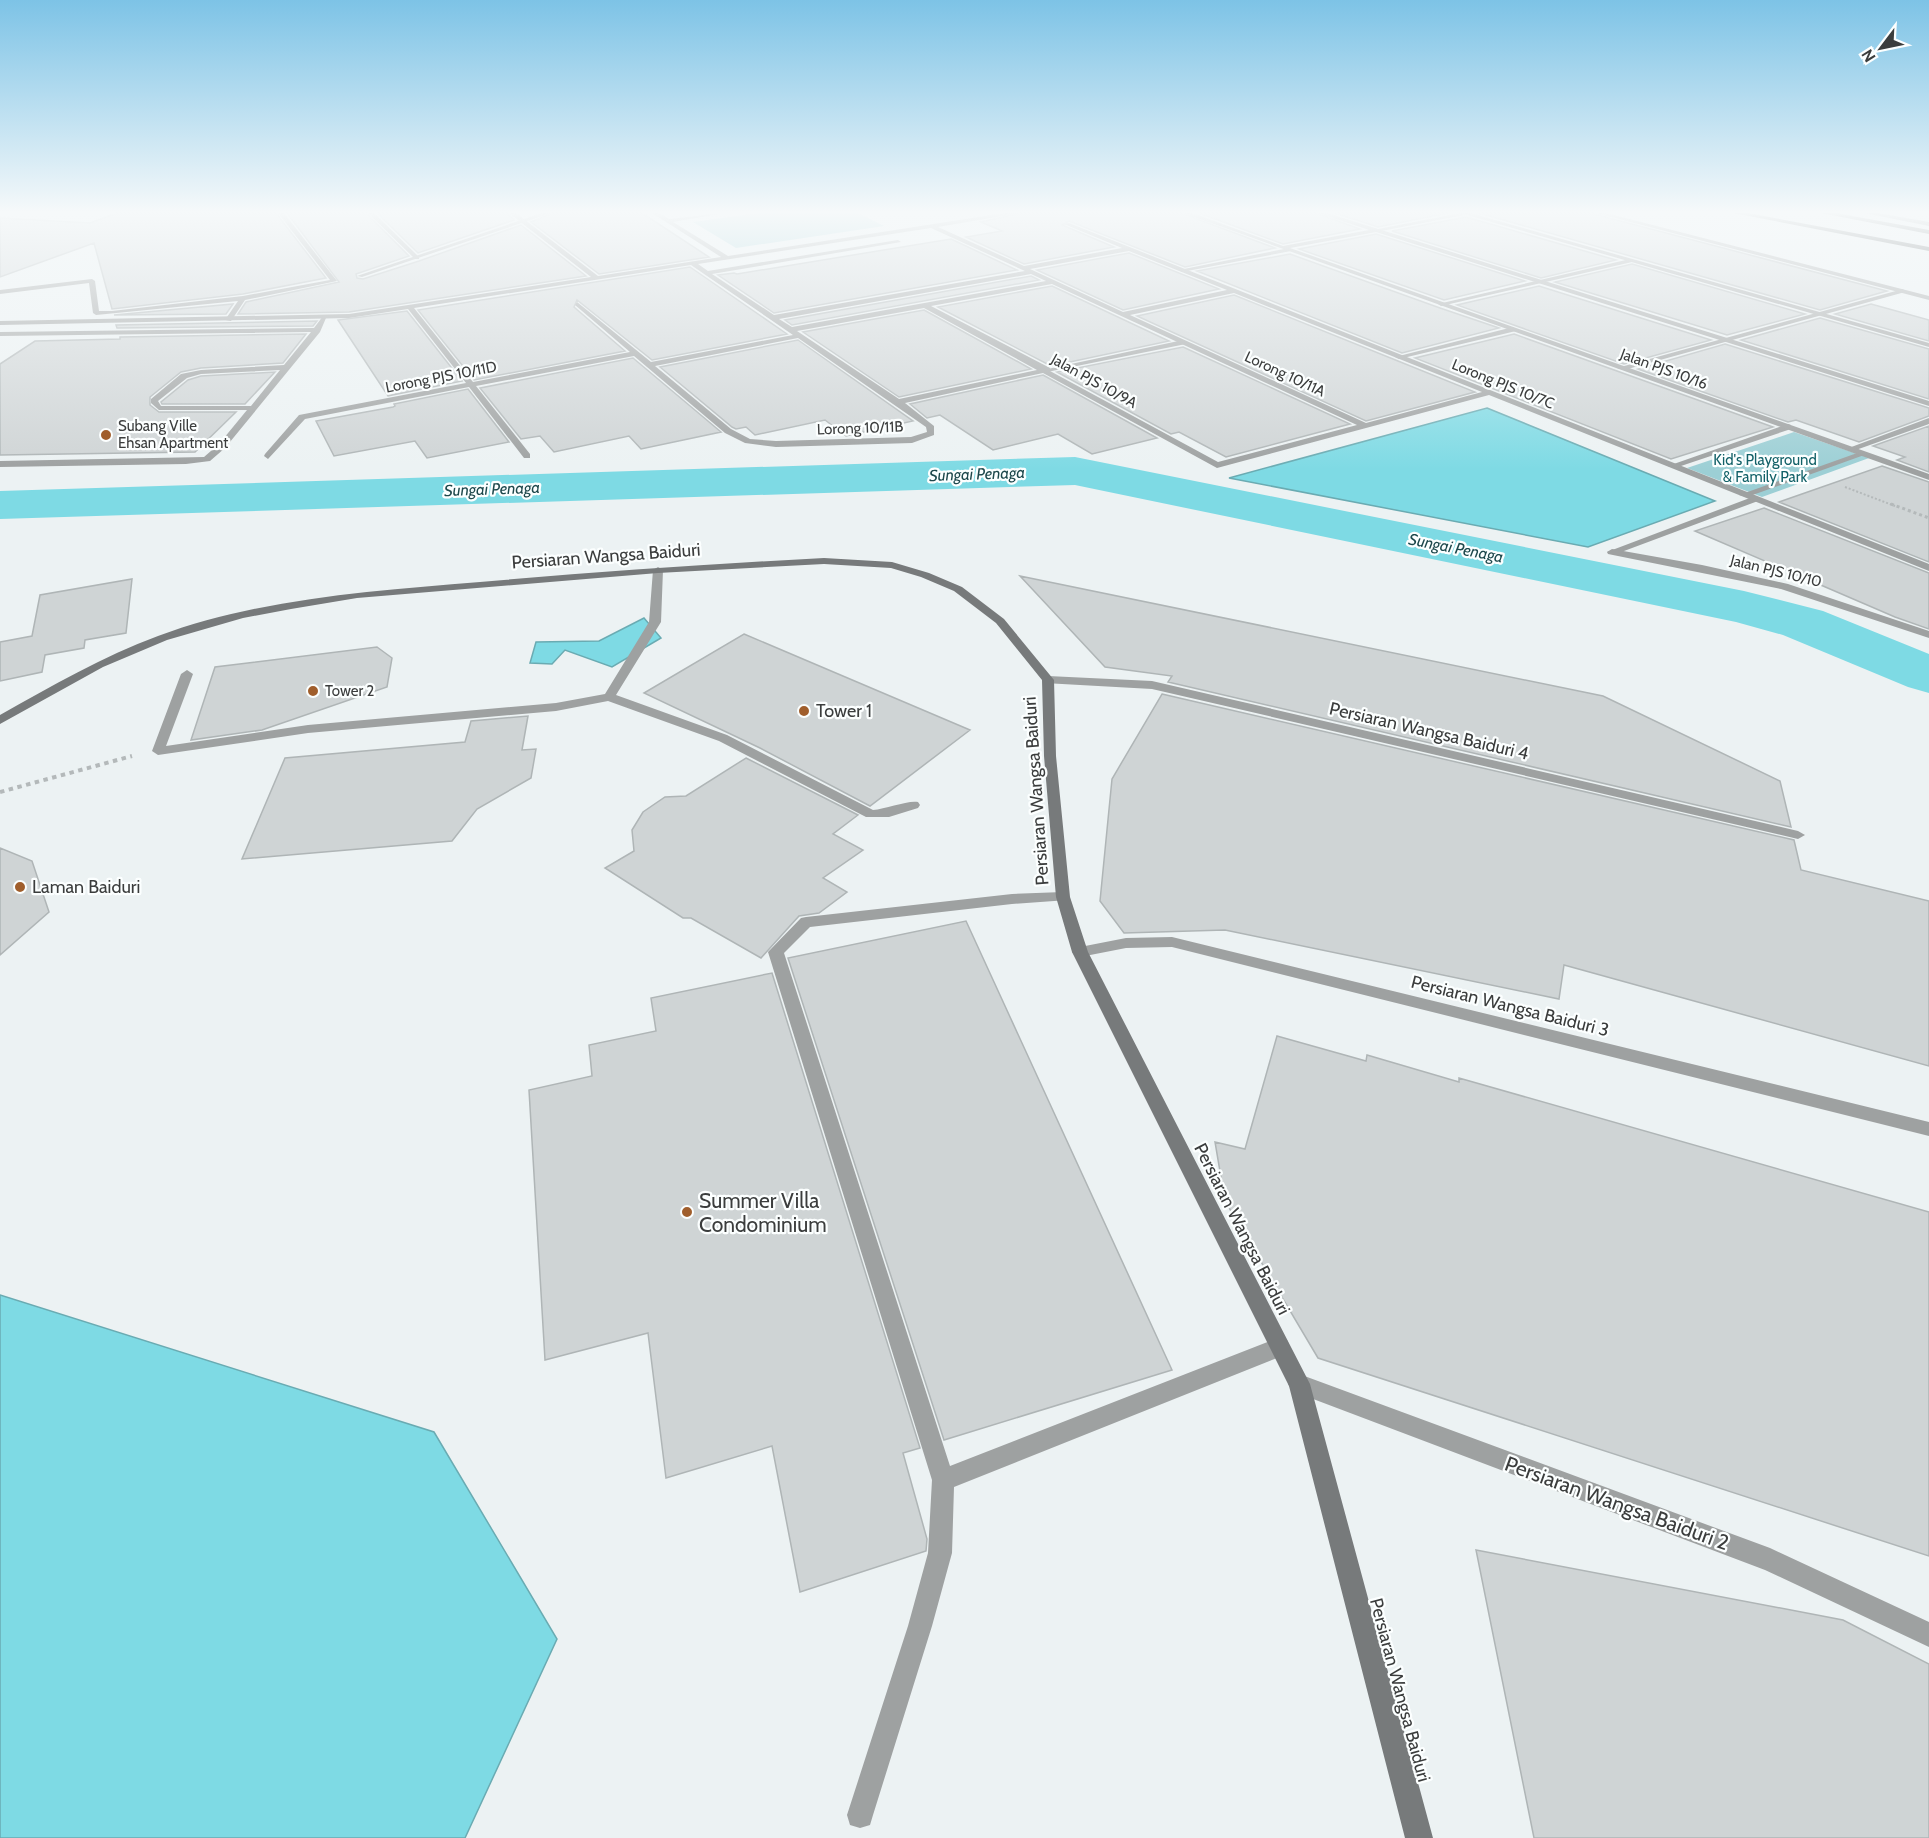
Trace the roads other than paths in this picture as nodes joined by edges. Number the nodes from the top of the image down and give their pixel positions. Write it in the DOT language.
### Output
graph roads {
  1 [pos="243,298"];
  2 [pos="94,299"];
  3 [pos="237,299"];
  4 [pos="458,299"];
  5 [pos="743,299"];
  6 [pos="881,299"];
  7 [pos="964,299"];
  8 [pos="1090,299"];
  9 [pos="1197,299"];
  10 [pos="1254,299"];
  11 [pos="1426,299"];
  12 [pos="1463,299"];
  13 [pos="1595,299"];
  14 [pos="1765,299"];
  15 [pos="1875,299"];
  16 [pos="220,301"];
  17 [pos="577,304"];
  18 [pos="1441,304"];
  19 [pos="409,306"];
  20 [pos="926,306"];
  21 [pos="1123,314"];
  22 [pos="1819,314"];
  23 [pos="323,318"];
  24 [pos="772,318"];
  25 [pos="204,320"];
  26 [pos="229,320"];
  27 [pos="0,323"];
  28 [pos="1513,329"];
  29 [pos="318,330"];
  30 [pos="789,330"];
  31 [pos="0,334"];
  32 [pos="798,336"];
  33 [pos="1725,340"];
  34 [pos="1183,342"];
  35 [pos="1929,345"];
  36 [pos="636,353"];
  37 [pos="1399,357"];
  38 [pos="650,365"];
  39 [pos="287,368"];
  40 [pos="1622,368"];
  41 [pos="1047,370"];
  42 [pos="471,385"];
  43 [pos="1489,393"];
  44 [pos="898,402"];
  45 [pos="1929,404"];
  46 [pos="253,408"];
  47 [pos="1929,421"];
  48 [pos="1365,426"];
  49 [pos="1788,427"];
  50 [pos="1850,449"];
  51 [pos="1863,454"];
  52 [pos="268,456"];
  53 [pos="527,456"];
  54 [pos="0,464"];
  55 [pos="1672,466"];
  56 [pos="1929,477"];
  57 [pos="1744,495"];
  58 [pos="1755,499"];
  59 [pos="1929,568"];
  60 [pos="658,570"];
  61 [pos="1929,635"];
  62 [pos="187,674"];
  63 [pos="1048,680"];
  64 [pos="609,697"];
  65 [pos="0,720"];
  66 [pos="913,805"];
  67 [pos="1798,836"];
  68 [pos="1063,897"];
  69 [pos="1080,952"];
  70 [pos="1929,1129"];
  71 [pos="1280,1347"];
  72 [pos="1299,1384"];
  73 [pos="943,1480"];
  74 [pos="1929,1635"];
  75 [pos="860,1815"];
  76 [pos="1419,1838"];
  1 -- 26 [label="street"];
  2 -- 16 [label="street"];
  3 -- 16 [label="street"];
  4 -- 19 [label="street"];
  5 -- 24 [label="street, Lorong 10/11B"];
  6 -- 24 [label="street"];
  7 -- 20 [label="street"];
  8 -- 21 [label="street, Lorong 10/11A"];
  9 -- 21 [label="street"];
  10 -- 37 [label="street, Lorong PJS 10/7C"];
  11 -- 18 [label="street, Jalan PJS 10/16"];
  12 -- 18 [label="street"];
  13 -- 33 [label="street"];
  14 -- 22 [label="street"];
  15 -- 22 [label="street"];
  16 -- 25 [label="street"];
  17 -- 36 [label="street, Lorong 10/11B"];
  18 -- 28 [label="street, Jalan PJS 10/16"];
  19 -- 23 [label="street"];
  19 -- 42 [label="street"];
  20 -- 30 [label="street"];
  20 -- 41 [label="street, Jalan PJS 10/9A"];
  21 -- 34 [label="street, Lorong 10/11A"];
  22 -- 33 [label="street"];
  22 -- 35 [label="street"];
  23 -- 26 [label="street"];
  23 -- 29 [label="street"];
  24 -- 30 [label="street, Lorong 10/11B"];
  25 -- 26 [label="street"];
  25 -- 27 [label="street"];
  28 -- 37 [label="street"];
  28 -- 40 [label="street, Jalan PJS 10/16"];
  29 -- 31 [label="street"];
  29 -- 39 [label="street"];
  30 -- 32 [label="street, Lorong 10/11B"];
  32 -- 38 [label="street"];
  32 -- 44 [label="street, Lorong 10/11B"];
  33 -- 40 [label="street"];
  33 -- 45 [label="street"];
  34 -- 41 [label="street"];
  34 -- 48 [label="street, Lorong 10/11A"];
  36 -- 38 [label="street, Lorong 10/11B"];
  36 -- 42 [label="street, Lorong PJS 10/11D"];
  37 -- 43 [label="street, Lorong PJS 10/7C"];
  38 -- 44 [label="street, Lorong 10/11B"];
  39 -- 46 [label="street"];
  39 -- 46 [label="street"];
  40 -- 49 [label="street, Jalan PJS 10/16"];
  41 -- 44 [label="street"];
  41 -- 48 [label="street, Jalan PJS 10/9A"];
  42 -- 52 [label="street, Lorong PJS 10/11D"];
  42 -- 53 [label="street"];
  43 -- 48 [label="street"];
  43 -- 55 [label="street, Lorong PJS 10/7C"];
  46 -- 54 [label="street"];
  47 -- 50 [label="street"];
  49 -- 50 [label="street, Jalan PJS 10/16"];
  49 -- 55 [label="street"];
  50 -- 51 [label="street, Jalan PJS 10/16"];
  51 -- 56 [label="street, Jalan PJS 10/16"];
  51 -- 57 [label="street"];
  55 -- 57 [label="street, Lorong PJS 10/7C"];
  57 -- 58 [label="street, Lorong PJS 10/7C"];
  58 -- 59 [label="street, Lorong PJS 10/7C"];
  58 -- 61 [label="street, Jalan PJS 10/10"];
  60 -- 63 [label="street, Persiaran Wangsa Baiduri"];
  60 -- 64 [label="street"];
  60 -- 65 [label="street, Persiaran Wangsa Baiduri"];
  62 -- 64 [label="street"];
  63 -- 67 [label="street, Persiaran Wangsa Baiduri 4"];
  63 -- 68 [label="street, Persiaran Wangsa Baiduri"];
  64 -- 66 [label="street"];
  68 -- 69 [label="street, Persiaran Wangsa Baiduri"];
  68 -- 73 [label="street"];
  69 -- 70 [label="street, Persiaran Wangsa Baiduri 3"];
  69 -- 71 [label="street, Persiaran Wangsa Baiduri"];
  71 -- 72 [label="street, Persiaran Wangsa Baiduri"];
  71 -- 73 [label="street"];
  72 -- 74 [label="street, Persiaran Wangsa Baiduri 2"];
  72 -- 76 [label="street, Persiaran Wangsa Baiduri"];
  73 -- 75 [label="street"];
}
